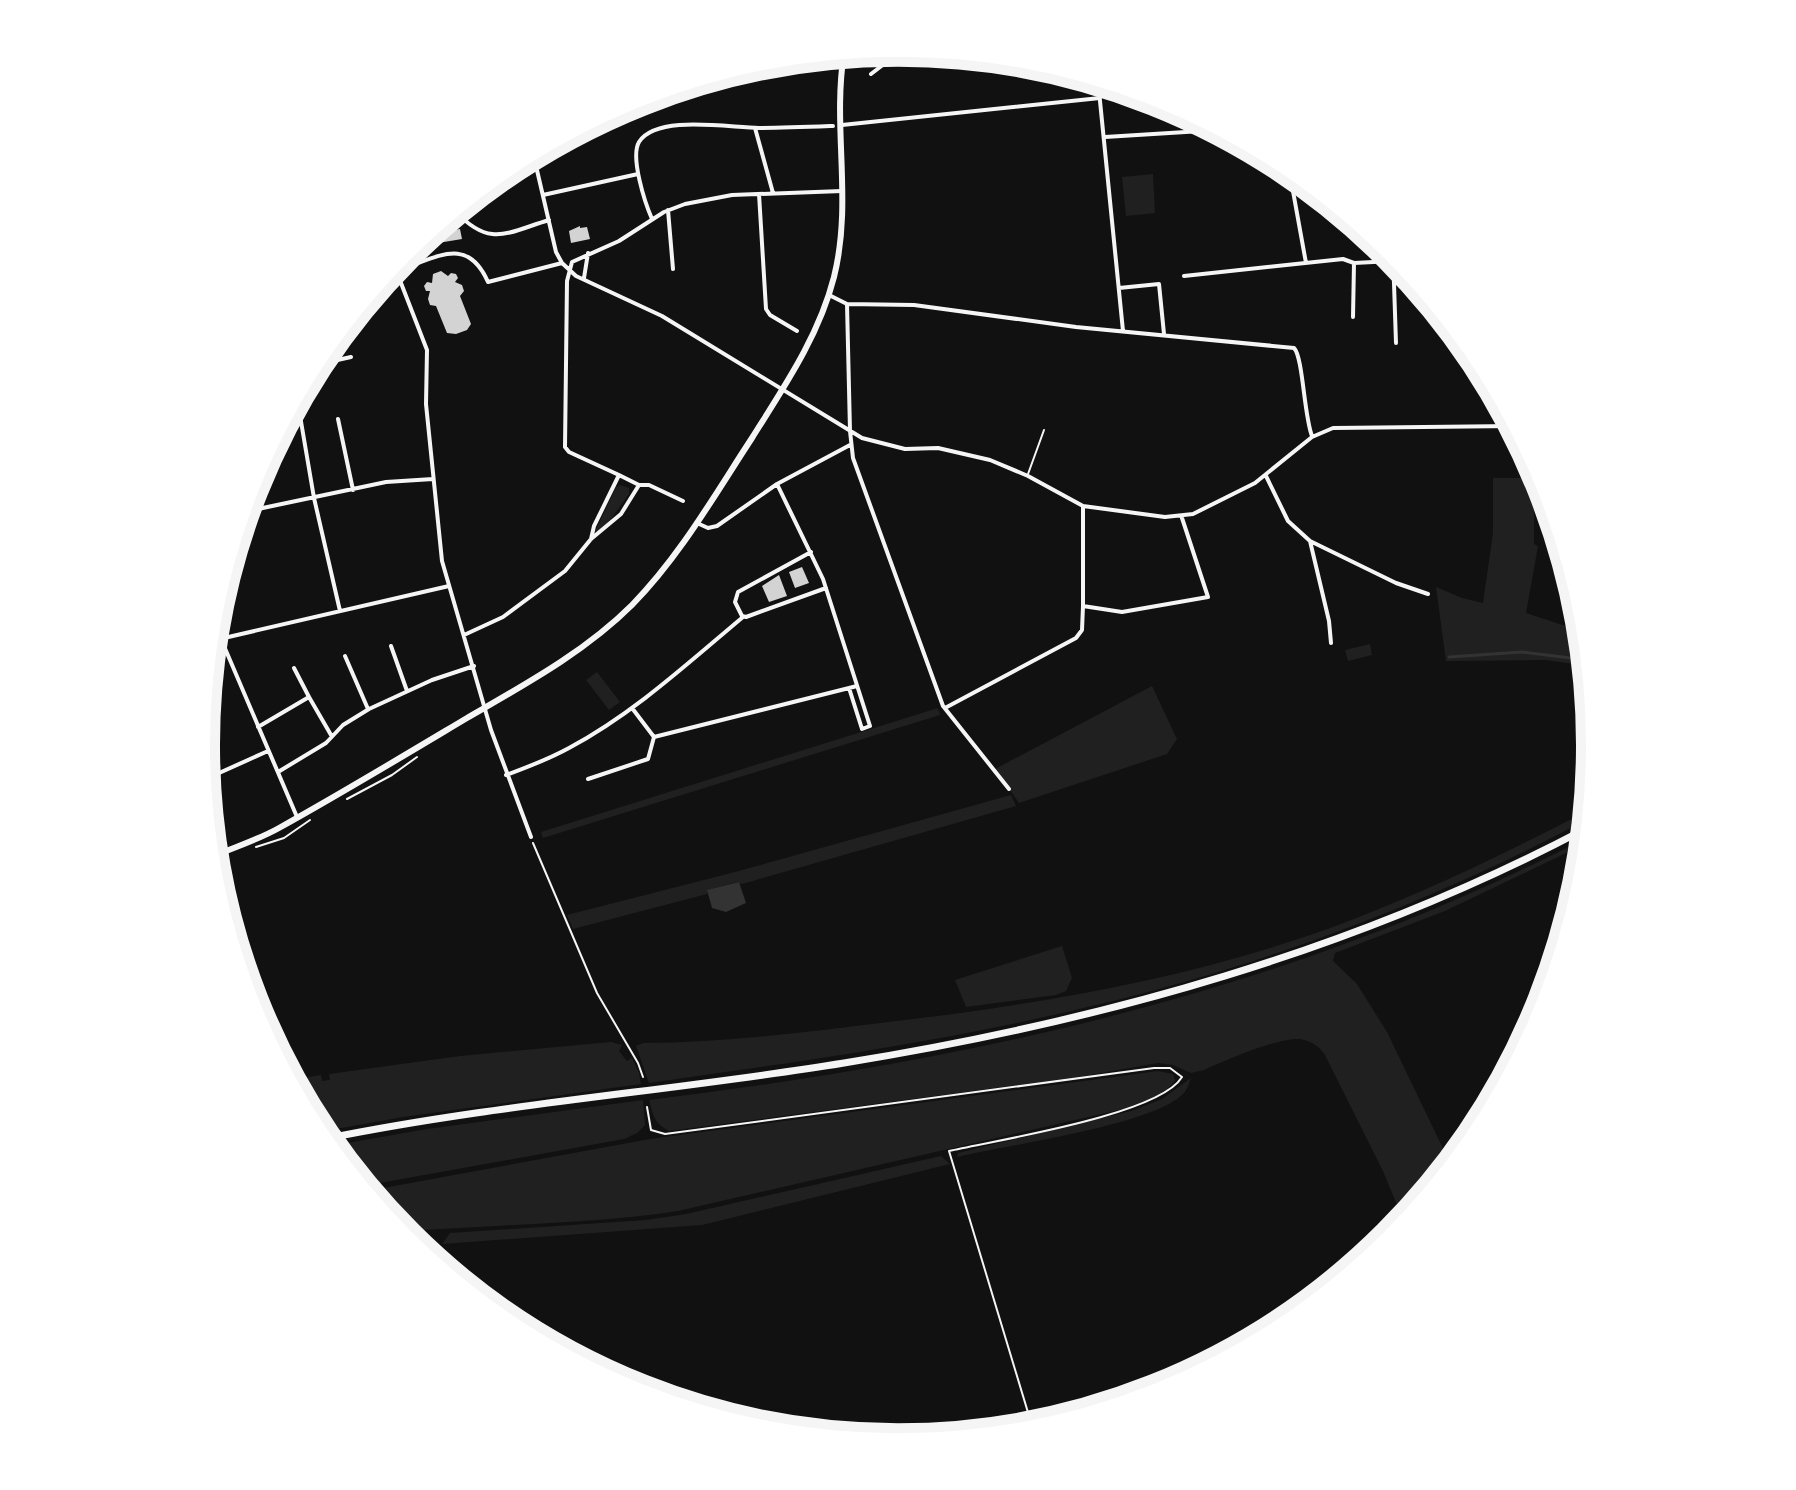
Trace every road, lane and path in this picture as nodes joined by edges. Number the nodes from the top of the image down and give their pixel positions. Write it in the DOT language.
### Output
graph roads {
  1 [pos="884,62"];
  2 [pos="844,64"];
  3 [pos="871,74"];
  4 [pos="1099,92"];
  5 [pos="1100,98"];
  6 [pos="842,125"];
  7 [pos="833,126"];
  8 [pos="755,128"];
  9 [pos="1198,131"];
  10 [pos="1104,137"];
  11 [pos="536,167"];
  12 [pos="639,174"];
  13 [pos="1292,188"];
  14 [pos="844,191"];
  15 [pos="773,193"];
  16 [pos="759,194"];
  17 [pos="543,195"];
  18 [pos="668,210"];
  19 [pos="463,219"];
  20 [pos="652,219"];
  21 [pos="549,220"];
  22 [pos="588,253"];
  23 [pos="1378,259"];
  24 [pos="562,263"];
  25 [pos="1306,263"];
  26 [pos="1354,263"];
  27 [pos="411,266"];
  28 [pos="673,269"];
  29 [pos="568,270"];
  30 [pos="1394,275"];
  31 [pos="1184,276"];
  32 [pos="399,279"];
  33 [pos="585,280"];
  34 [pos="1119,288"];
  35 [pos="829,295"];
  36 [pos="847,304"];
  37 [pos="1353,317"];
  38 [pos="797,331"];
  39 [pos="1123,331"];
  40 [pos="1164,334"];
  41 [pos="1396,343"];
  42 [pos="351,357"];
  43 [pos="334,361"];
  44 [pos="783,389"];
  45 [pos="300,416"];
  46 [pos="338,419"];
  47 [pos="1501,426"];
  48 [pos="1044,430"];
  49 [pos="850,431"];
  50 [pos="1312,437"];
  51 [pos="850,445"];
  52 [pos="619,475"];
  53 [pos="1028,476"];
  54 [pos="1266,476"];
  55 [pos="433,479"];
  56 [pos="777,484"];
  57 [pos="639,485"];
  58 [pos="353,490"];
  59 [pos="314,498"];
  60 [pos="683,501"];
  61 [pos="1083,506"];
  62 [pos="257,509"];
  63 [pos="1181,517"];
  64 [pos="697,523"];
  65 [pos="591,539"];
  66 [pos="1310,541"];
  67 [pos="811,552"];
  68 [pos="449,586"];
  69 [pos="826,588"];
  70 [pos="1428,594"];
  71 [pos="1083,606"];
  72 [pos="340,611"];
  73 [pos="743,617"];
  74 [pos="464,635"];
  75 [pos="224,638"];
  76 [pos="1331,643"];
  77 [pos="223,644"];
  78 [pos="391,646"];
  79 [pos="345,656"];
  80 [pos="474,666"];
  81 [pos="294,668"];
  82 [pos="857,686"];
  83 [pos="849,688"];
  84 [pos="407,691"];
  85 [pos="309,697"];
  86 [pos="486,707"];
  87 [pos="631,707"];
  88 [pos="945,708"];
  89 [pos="369,709"];
  90 [pos="258,727"];
  91 [pos="331,735"];
  92 [pos="654,737"];
  93 [pos="269,751"];
  94 [pos="278,772"];
  95 [pos="216,775"];
  96 [pos="506,775"];
  97 [pos="588,779"];
  98 [pos="1009,789"];
  99 [pos="297,817"];
  100 [pos="1575,834"];
  101 [pos="531,837"];
  102 [pos="224,852"];
  103 [pos="643,1077"];
  104 [pos="647,1107"];
  105 [pos="339,1136"];
  106 [pos="1029,1415"];
  1 -- 3 [label="street"];
  2 -- 6 [label="street"];
  4 -- 5 [label="street"];
  5 -- 6 [label="street"];
  5 -- 10 [label="street"];
  6 -- 14 [label="street"];
  7 -- 8 [label="street"];
  8 -- 12 [label="street"];
  8 -- 15 [label="street"];
  9 -- 10 [label="street"];
  10 -- 34 [label="street"];
  11 -- 17 [label="street"];
  12 -- 17 [label="street"];
  12 -- 20 [label="street"];
  13 -- 25 [label="street"];
  14 -- 15 [label="street"];
  14 -- 35 [label="street"];
  15 -- 16 [label="street"];
  16 -- 18 [label="street"];
  16 -- 38 [label="street"];
  17 -- 21 [label="street"];
  18 -- 20 [label="street"];
  18 -- 28 [label="street"];
  19 -- 21 [label="street"];
  20 -- 22 [label="street"];
  21 -- 24 [label="street"];
  22 -- 29 [label="street"];
  22 -- 33 [label="street"];
  23 -- 26 [label="street"];
  24 -- 27 [label="street"];
  24 -- 29 [label="street"];
  25 -- 26 [label="street"];
  25 -- 31 [label="street"];
  26 -- 37 [label="street"];
  29 -- 33 [label="street"];
  29 -- 52 [label="street"];
  30 -- 41 [label="street"];
  32 -- 55 [label="street"];
  33 -- 44 [label="street"];
  34 -- 39 [label="street"];
  34 -- 40 [label="street"];
  35 -- 36 [label="street"];
  35 -- 44 [label="street"];
  36 -- 39 [label="street"];
  36 -- 49 [label="street"];
  39 -- 40 [label="street"];
  40 -- 50 [label="street"];
  42 -- 43 [label="street"];
  44 -- 49 [label="street"];
  44 -- 64 [label="street"];
  45 -- 59 [label="street"];
  46 -- 58 [label="street"];
  47 -- 50 [label="street"];
  48 -- 53 [label="lane"];
  49 -- 51 [label="street"];
  49 -- 53 [label="street"];
  50 -- 54 [label="street"];
  51 -- 56 [label="street"];
  51 -- 88 [label="street"];
  52 -- 57 [label="street"];
  52 -- 65 [label="street"];
  53 -- 61 [label="street"];
  54 -- 63 [label="street"];
  54 -- 66 [label="street"];
  55 -- 58 [label="street"];
  55 -- 68 [label="street"];
  56 -- 64 [label="street"];
  56 -- 67 [label="street"];
  57 -- 60 [label="street"];
  57 -- 65 [label="street"];
  58 -- 59 [label="street"];
  59 -- 62 [label="street"];
  59 -- 72 [label="street"];
  61 -- 63 [label="street"];
  61 -- 71 [label="street"];
  63 -- 71 [label="street"];
  64 -- 86 [label="street"];
  65 -- 74 [label="street"];
  66 -- 70 [label="street"];
  66 -- 76 [label="street"];
  67 -- 69 [label="street"];
  67 -- 73 [label="street"];
  68 -- 72 [label="street"];
  68 -- 74 [label="street"];
  69 -- 73 [label="street"];
  69 -- 82 [label="street"];
  71 -- 88 [label="street"];
  72 -- 75 [label="street"];
  73 -- 87 [label="street"];
  74 -- 80 [label="street"];
  77 -- 90 [label="street"];
  78 -- 84 [label="street"];
  79 -- 89 [label="street"];
  80 -- 84 [label="street"];
  80 -- 86 [label="street"];
  81 -- 85 [label="street"];
  82 -- 83 [label="street"];
  82 -- 83 [label="street"];
  83 -- 92 [label="street"];
  84 -- 89 [label="street"];
  85 -- 90 [label="street"];
  85 -- 91 [label="street"];
  86 -- 96 [label="street"];
  86 -- 99 [label="street"];
  87 -- 92 [label="street"];
  87 -- 96 [label="street"];
  88 -- 98 [label="street"];
  89 -- 91 [label="street"];
  90 -- 93 [label="street"];
  91 -- 94 [label="street"];
  92 -- 97 [label="street"];
  93 -- 94 [label="street"];
  93 -- 95 [label="street"];
  94 -- 99 [label="street"];
  96 -- 101 [label="street"];
  99 -- 102 [label="street"];
  100 -- 105 [label="main road"];
  101 -- 103 [label="path"];
  104 -- 106 [label="path"];
}
